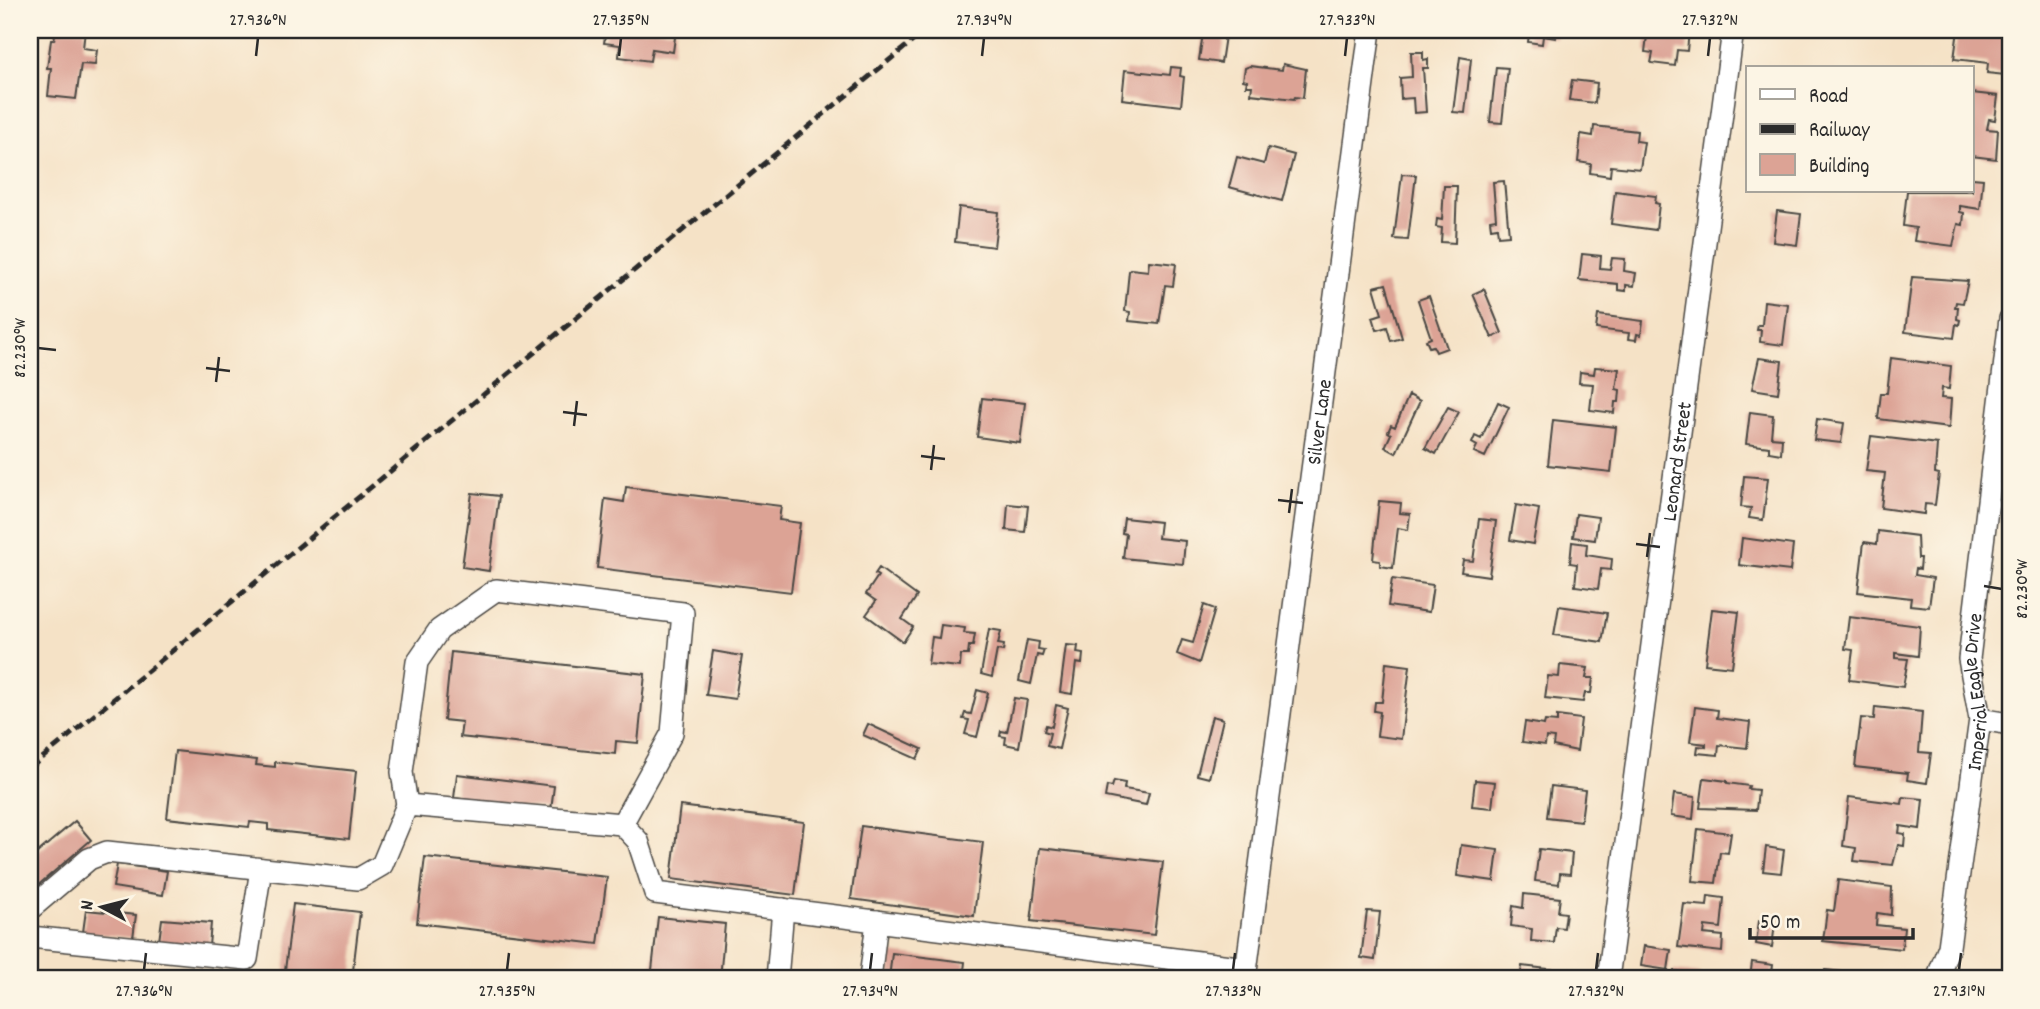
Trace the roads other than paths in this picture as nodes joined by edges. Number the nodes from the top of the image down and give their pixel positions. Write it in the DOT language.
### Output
graph roads {
  1 [pos="1370,30"];
  2 [pos="1733,30"];
  3 [pos="2010,319"];
  4 [pos="1980,719"];
  5 [pos="2010,724"];
  6 [pos="407,805"];
  7 [pos="622,824"];
  8 [pos="261,869"];
  9 [pos="30,909"];
  10 [pos="783,909"];
  11 [pos="877,921"];
  12 [pos="30,937"];
  13 [pos="246,969"];
  14 [pos="1246,973"];
  15 [pos="777,979"];
  16 [pos="870,979"];
  17 [pos="1608,979"];
  18 [pos="1937,979"];
  1 -- 14 [label="street, Silver Lane"];
  2 -- 17 [label="street, Leonard Street"];
  3 -- 4 [label="street, Imperial Eagle Drive"];
  4 -- 5 [label="street"];
  4 -- 18 [label="street, Imperial Eagle Drive"];
  6 -- 7 [label="street"];
  6 -- 7 [label="street"];
  6 -- 8 [label="street"];
  7 -- 10 [label="street"];
  8 -- 9 [label="street"];
  8 -- 13 [label="street"];
  10 -- 11 [label="street"];
  10 -- 15 [label="street"];
  11 -- 14 [label="street"];
  11 -- 16 [label="street"];
  12 -- 13 [label="street"];
}
